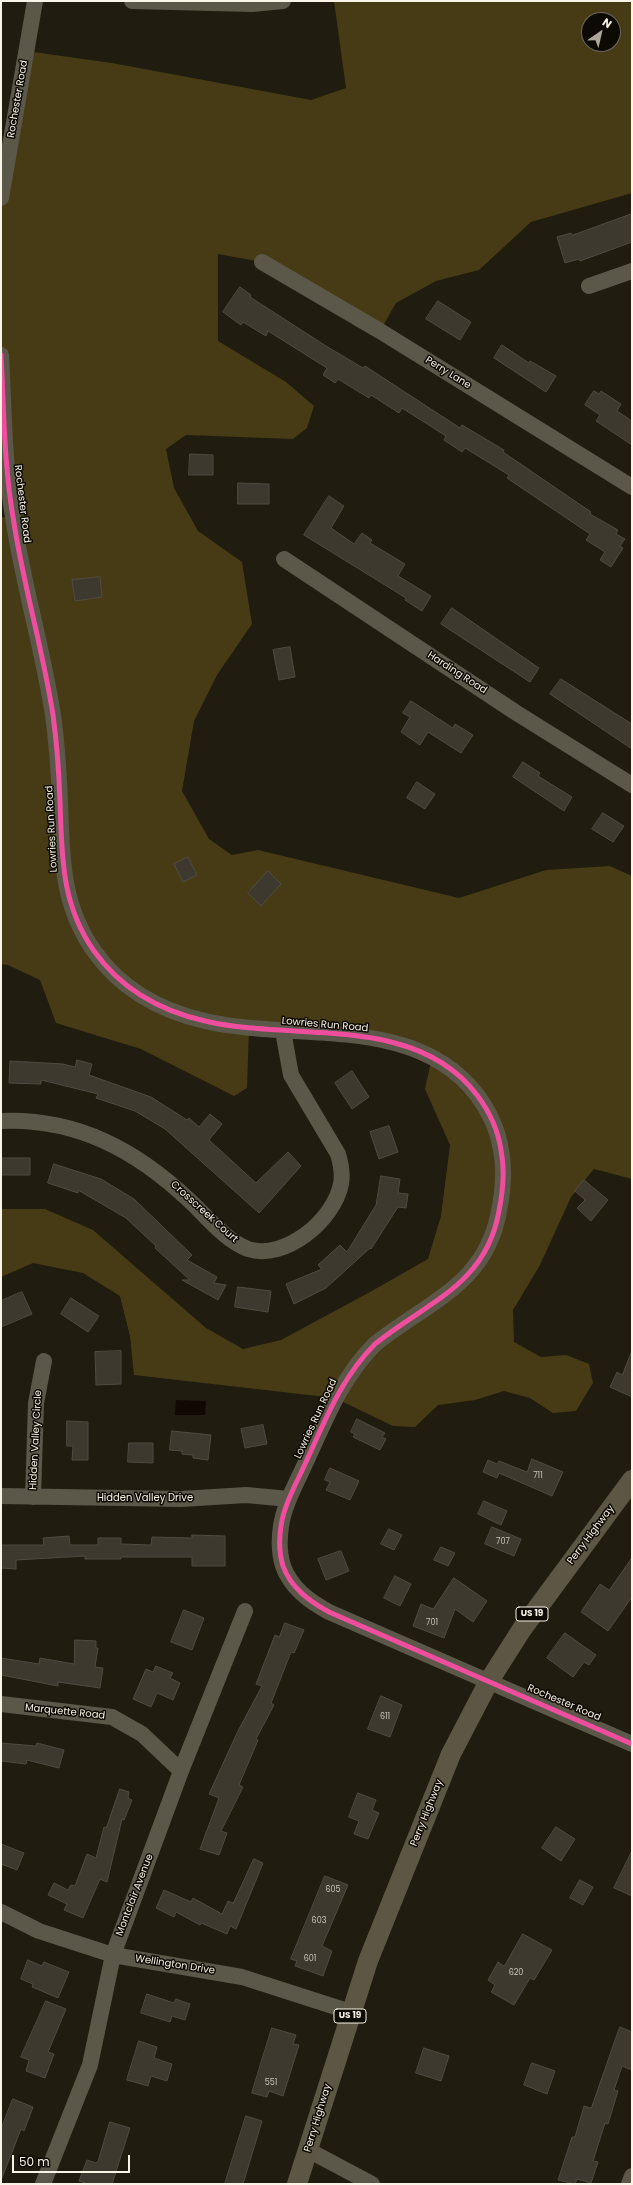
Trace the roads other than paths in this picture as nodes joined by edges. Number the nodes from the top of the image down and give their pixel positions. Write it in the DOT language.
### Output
graph roads {
  1 [pos="35,1"];
  2 [pos="132,1"];
  3 [pos="283,1"];
  4 [pos="1,198"];
  5 [pos="262,262"];
  6 [pos="632,271"];
  7 [pos="589,286"];
  8 [pos="1,355"];
  9 [pos="632,487"];
  10 [pos="284,559"];
  11 [pos="37,629"];
  12 [pos="632,785"];
  13 [pos="283,1031"];
  14 [pos="1,1120"];
  15 [pos="44,1361"];
  16 [pos="632,1480"];
  17 [pos="1,1496"];
  18 [pos="32,1497"];
  19 [pos="289,1499"];
  20 [pos="245,1611"];
  21 [pos="489,1681"];
  22 [pos="1,1704"];
  23 [pos="632,1744"];
  24 [pos="182,1771"];
  25 [pos="1,1912"];
  26 [pos="113,1955"];
  27 [pos="351,2012"];
  28 [pos="308,2150"];
  29 [pos="632,2176"];
  30 [pos="43,2184"];
  31 [pos="297,2184"];
  32 [pos="372,2184"];
  33 [pos="629,2184"];
  1 -- 4 [label="street, Rochester Road"];
  2 -- 3 [label="street"];
  5 -- 9 [label="street, Perry Lane"];
  6 -- 7 [label="street"];
  8 -- 11 [label="street, Rochester Road"];
  10 -- 12 [label="street, Harding Road"];
  11 -- 13 [label="street, Lowries Run Road"];
  13 -- 14 [label="street, Crosscreek Court"];
  13 -- 19 [label="street, Lowries Run Road"];
  15 -- 18 [label="street, Hidden Valley Circle"];
  16 -- 21 [label="main road, Perry Highway / US 19"];
  17 -- 18 [label="street, Hidden Valley Drive"];
  18 -- 19 [label="street, Hidden Valley Drive"];
  19 -- 21 [label="street, Lowries Run Road"];
  20 -- 24 [label="street, Montclair Avenue"];
  21 -- 23 [label="street, Rochester Road"];
  21 -- 27 [label="main road, Perry Highway / US 19"];
  22 -- 24 [label="street, Marquette Road"];
  24 -- 26 [label="street, Montclair Avenue"];
  25 -- 26 [label="street, Wellington Drive"];
  26 -- 27 [label="street, Wellington Drive"];
  26 -- 30 [label="street, Montclair Avenue"];
  27 -- 28 [label="main road, Perry Highway / US 19"];
  28 -- 31 [label="main road, Perry Highway / US 19"];
  28 -- 32 [label="street"];
  29 -- 33 [label="street"];
}
